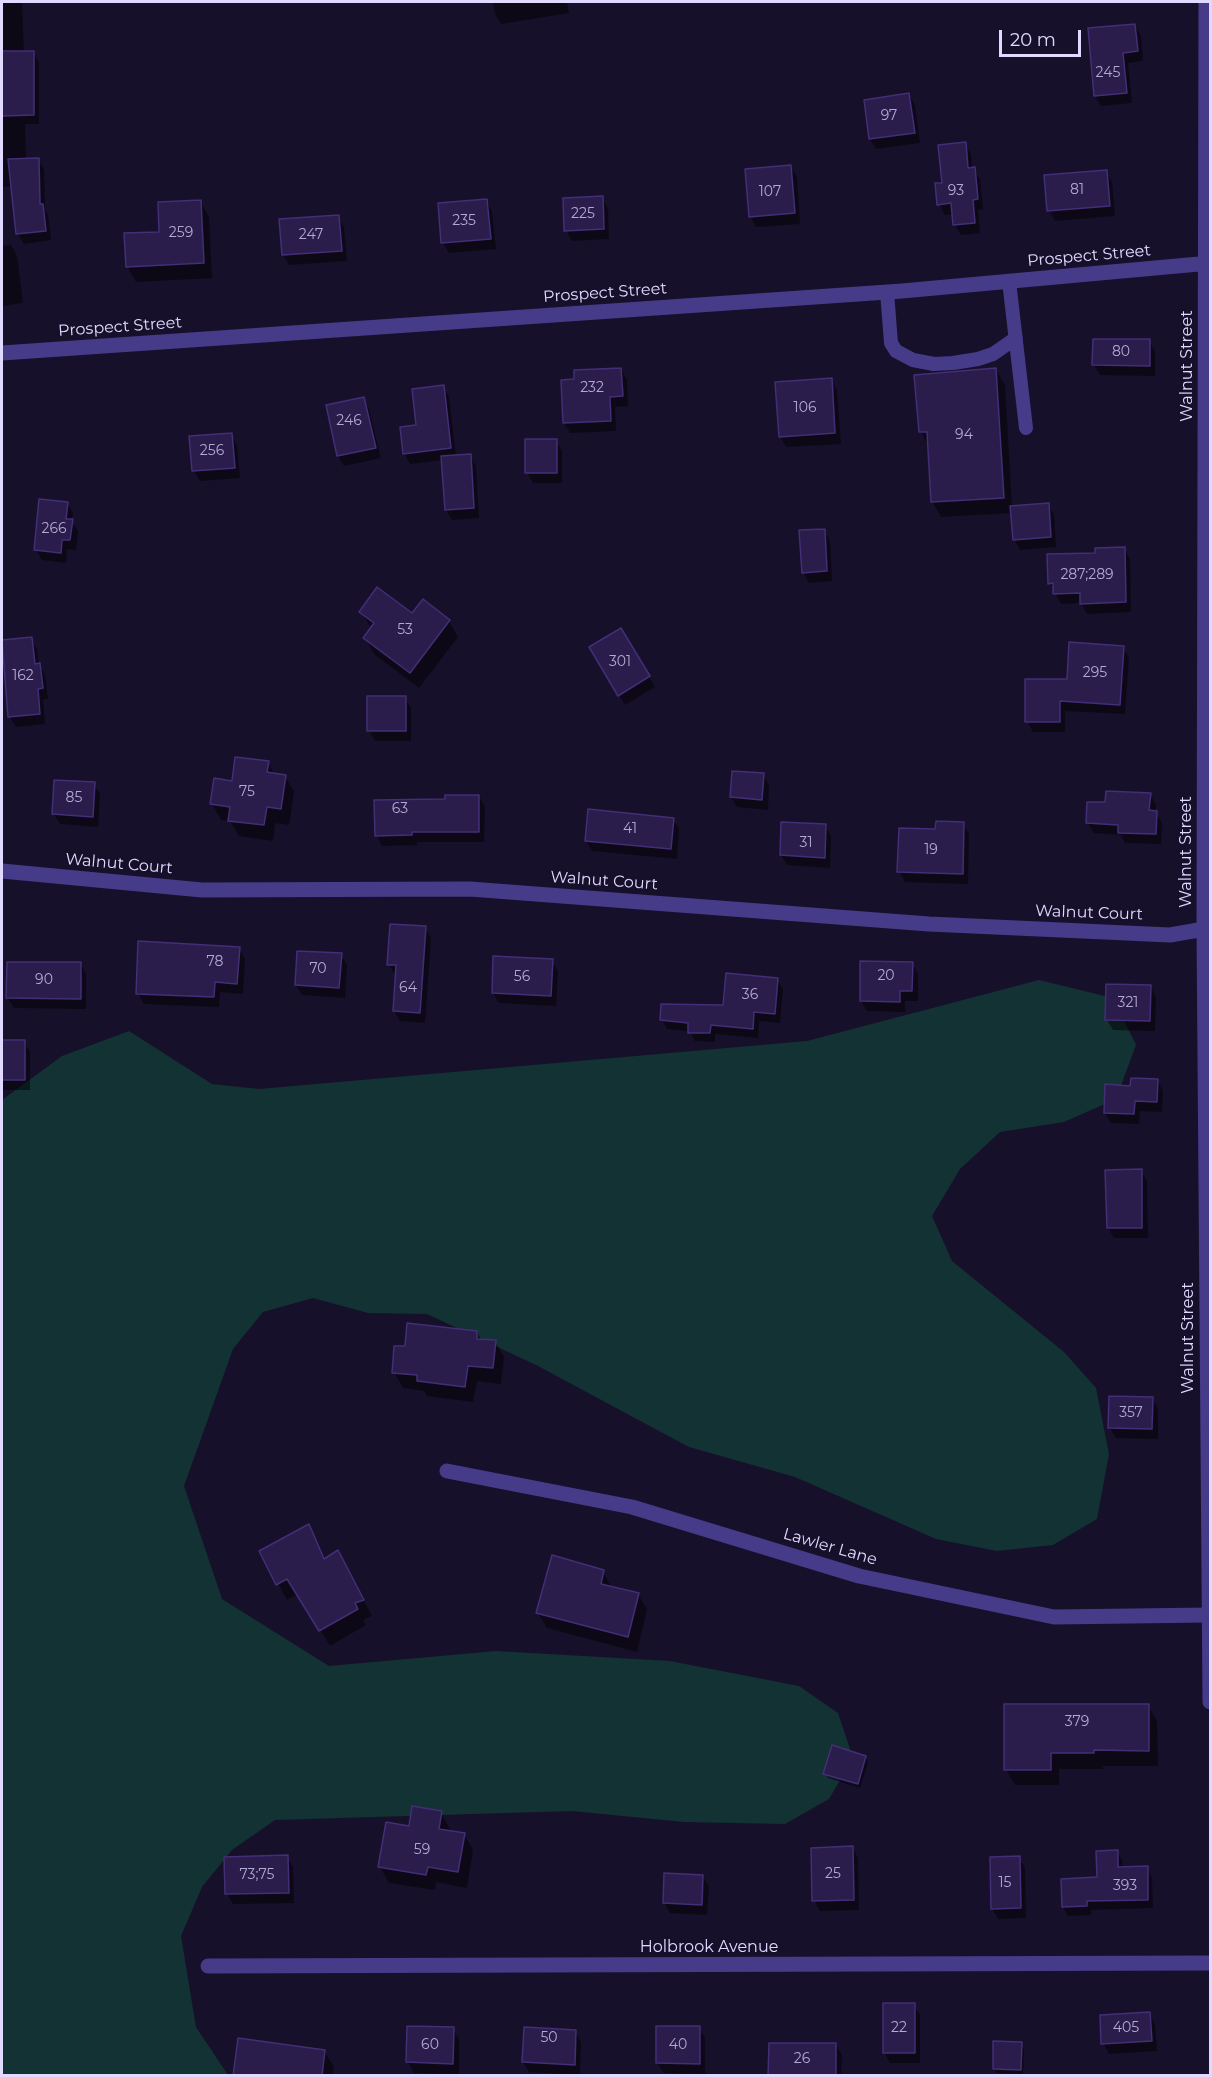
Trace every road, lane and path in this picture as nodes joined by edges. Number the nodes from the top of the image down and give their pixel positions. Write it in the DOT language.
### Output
graph roads {
  1 [pos="1206,2"];
  2 [pos="1208,263"];
  3 [pos="1009,281"];
  4 [pos="887,292"];
  5 [pos="1016,338"];
  6 [pos="2,353"];
  7 [pos="1026,428"];
  8 [pos="2,871"];
  9 [pos="1207,929"];
  10 [pos="1209,1449"];
  11 [pos="447,1471"];
  12 [pos="1209,1615"];
  13 [pos="1210,1702"];
  14 [pos="1210,1963"];
  15 [pos="208,1966"];
  1 -- 2 [label="street, Walnut Street"];
  2 -- 3 [label="street, Prospect Street"];
  2 -- 9 [label="street, Walnut Street"];
  3 -- 4 [label="street, Prospect Street"];
  3 -- 5 [label="lane"];
  4 -- 5 [label="lane"];
  4 -- 6 [label="street, Prospect Street"];
  5 -- 7 [label="lane"];
  8 -- 9 [label="street, Walnut Court"];
  9 -- 10 [label="street, Walnut Street"];
  10 -- 12 [label="street, Walnut Street"];
  11 -- 12 [label="street, Lawler Lane"];
  12 -- 13 [label="street, Walnut Street"];
  14 -- 15 [label="street, Holbrook Avenue"];
}
